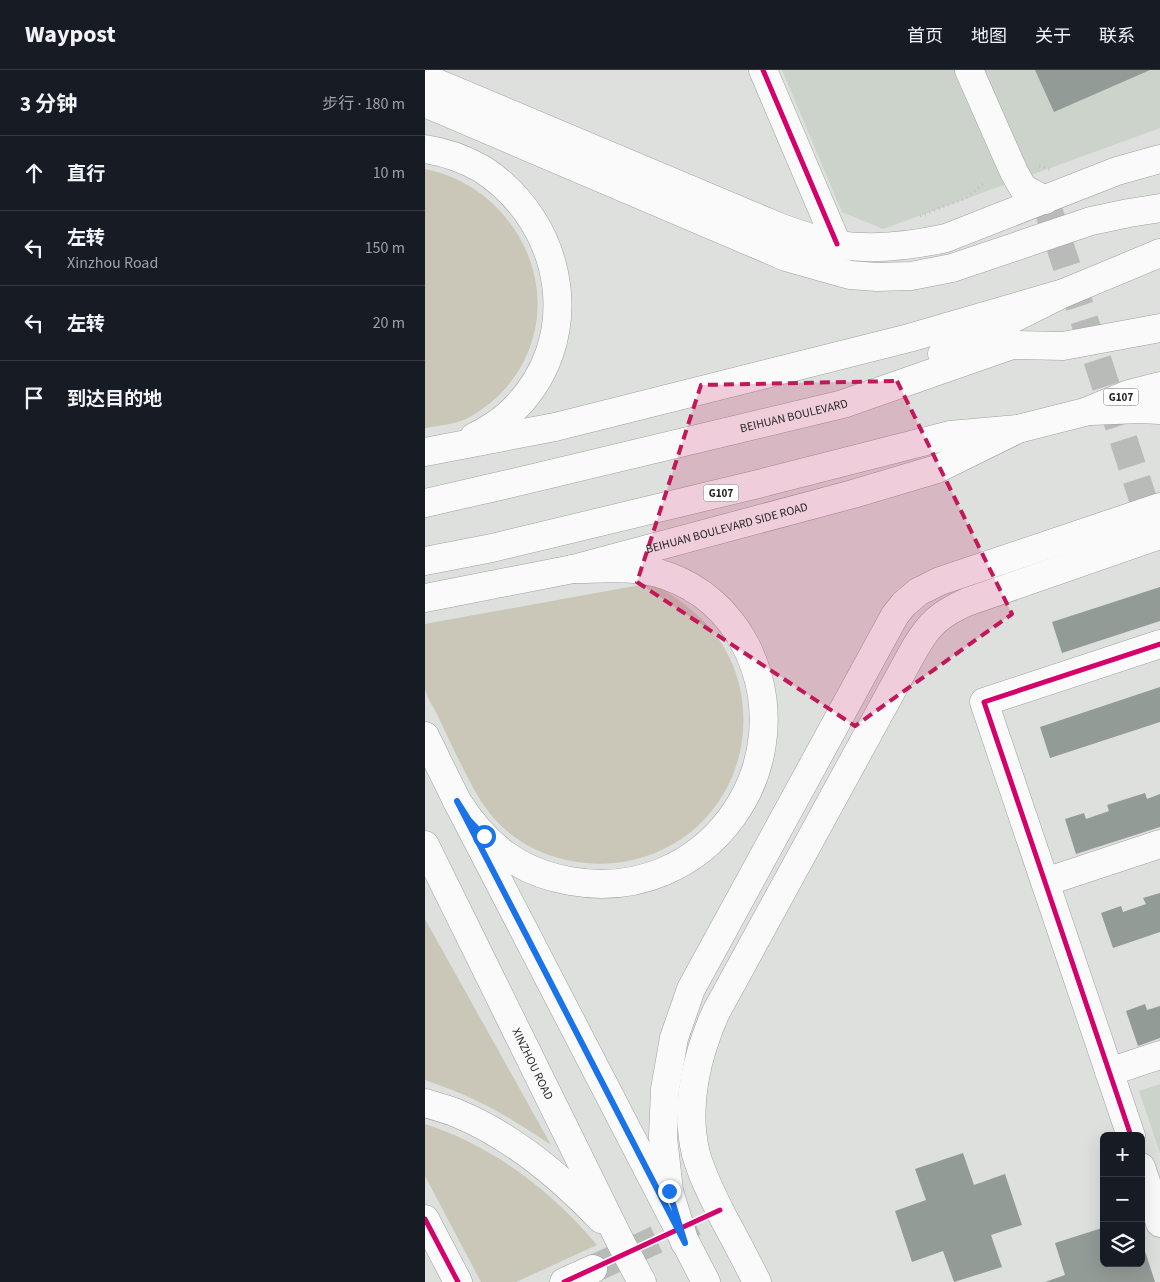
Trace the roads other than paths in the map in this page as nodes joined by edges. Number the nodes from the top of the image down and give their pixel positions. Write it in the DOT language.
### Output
graph roads {
  1 [pos="763,70"];
  2 [pos="969,70"];
  3 [pos="425,78"];
  4 [pos="425,103"];
  5 [pos="425,148"];
  6 [pos="1160,159"];
  7 [pos="1045,200"];
  8 [pos="1160,208"];
  9 [pos="837,244"];
  10 [pos="1160,253"];
  11 [pos="1064,294"];
  12 [pos="1160,328"];
  13 [pos="1160,386"];
  14 [pos="843,404"];
  15 [pos="1160,410"];
  16 [pos="1085,412"];
  17 [pos="1018,429"];
  18 [pos="452,447"];
  19 [pos="425,452"];
  20 [pos="425,503"];
  21 [pos="1160,507"];
  22 [pos="1160,534"];
  23 [pos="425,562"];
  24 [pos="573,570"];
  25 [pos="425,598"];
  26 [pos="1160,644"];
  27 [pos="425,736"];
  28 [pos="457,801"];
  29 [pos="1160,844"];
  30 [pos="425,845"];
  31 [pos="1045,882"];
  32 [pos="1160,1055"];
  33 [pos="1109,1072"];
  34 [pos="425,1103"];
  35 [pos="1130,1132"];
  36 [pos="1144,1177"];
  37 [pos="425,1219"];
  38 [pos="1160,1223"];
  39 [pos="621,1243"];
  40 [pos="685,1243"];
  41 [pos="593,1269"];
  42 [pos="458,1282"];
  43 [pos="564,1282"];
  44 [pos="642,1282"];
  45 [pos="706,1282"];
  46 [pos="757,1282"];
  1 -- 9 [label="main road"];
  2 -- 7 [label="main road"];
  3 -- 9 [label="main road"];
  4 -- 8 [label="main road"];
  5 -- 18 [label="main road"];
  6 -- 7 [label="main road"];
  7 -- 9 [label="main road"];
  10 -- 11 [label="main road"];
  11 -- 14 [label="main road"];
  11 -- 18 [label="main road"];
  12 -- 14 [label="main road, BEIHUAN BOULEVARD"];
  13 -- 16 [label="main road, G107"];
  14 -- 20 [label="main road, BEIHUAN BOULEVARD"];
  15 -- 16 [label="main road"];
  16 -- 17 [label="main road, G107"];
  17 -- 23 [label="main road, G107"];
  17 -- 24 [label="main road, BEIHUAN BOULEVARD SIDE ROAD"];
  18 -- 19 [label="main road"];
  21 -- 40 [label="main road"];
  22 -- 46 [label="main road"];
  24 -- 25 [label="main road, BEIHUAN BOULEVARD SIDE ROAD"];
  24 -- 28 [label="main road"];
  26 -- 31 [label="main road"];
  27 -- 28 [label="main road"];
  28 -- 40 [label="main road"];
  29 -- 31 [label="main road"];
  30 -- 39 [label="main road, XINZHOU ROAD"];
  31 -- 33 [label="main road"];
  32 -- 33 [label="main road"];
  33 -- 35 [label="main road"];
  34 -- 39 [label="main road"];
  36 -- 38 [label="main road"];
  37 -- 42 [label="main road"];
  39 -- 44 [label="main road, XINZHOU ROAD"];
  40 -- 45 [label="main road"];
  41 -- 43 [label="main road"];
}
